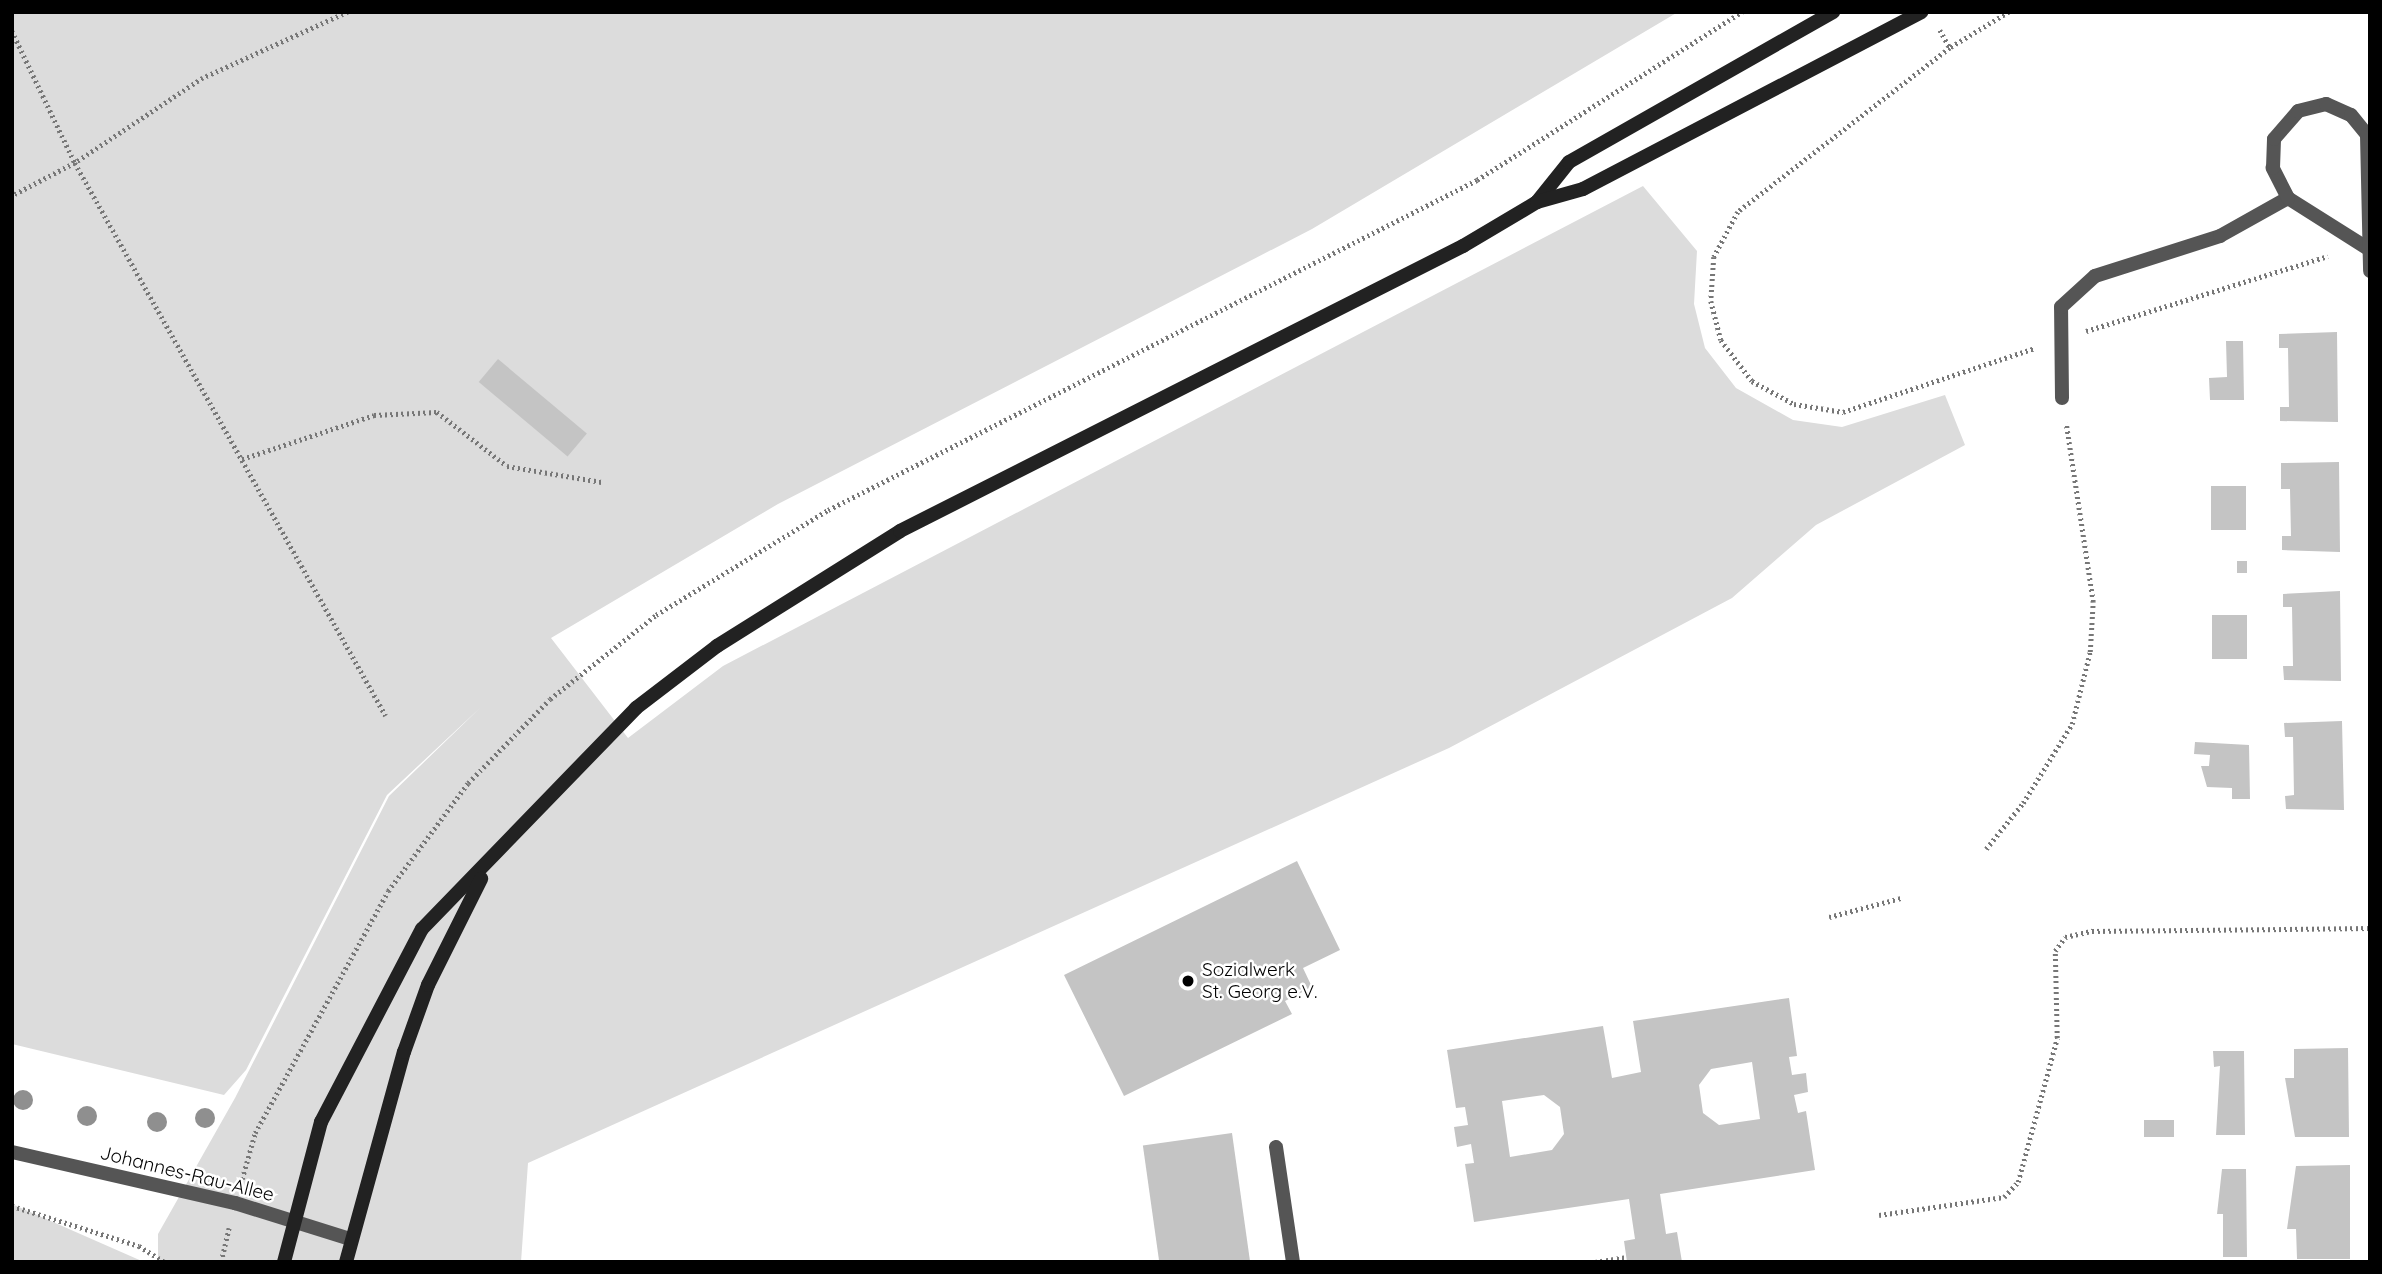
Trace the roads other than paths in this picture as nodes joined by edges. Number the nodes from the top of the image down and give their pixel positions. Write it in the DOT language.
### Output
graph roads {
  1 [pos="1833,12"];
  2 [pos="1922,12"];
  3 [pos="2288,198"];
  4 [pos="1537,202"];
  5 [pos="2367,248"];
  6 [pos="2370,271"];
  7 [pos="2062,398"];
  8 [pos="489,866"];
  9 [pos="1276,1146"];
  10 [pos="12,1152"];
  11 [pos="294,1222"];
  12 [pos="350,1239"];
  13 [pos="284,1262"];
  14 [pos="346,1262"];
  15 [pos="1293,1262"];
  1 -- 4 [label="main road"];
  2 -- 4 [label="main road"];
  3 -- 5 [label="street"];
  3 -- 5 [label="street"];
  3 -- 7 [label="street"];
  4 -- 8 [label="main road"];
  5 -- 6 [label="street"];
  8 -- 11 [label="main road"];
  8 -- 12 [label="main road"];
  9 -- 15 [label="street"];
  10 -- 11 [label="street, Johannes-Rau-Allee"];
  11 -- 12 [label="street, Johannes-Rau-Allee"];
  11 -- 13 [label="main road"];
  12 -- 14 [label="main road"];
}
